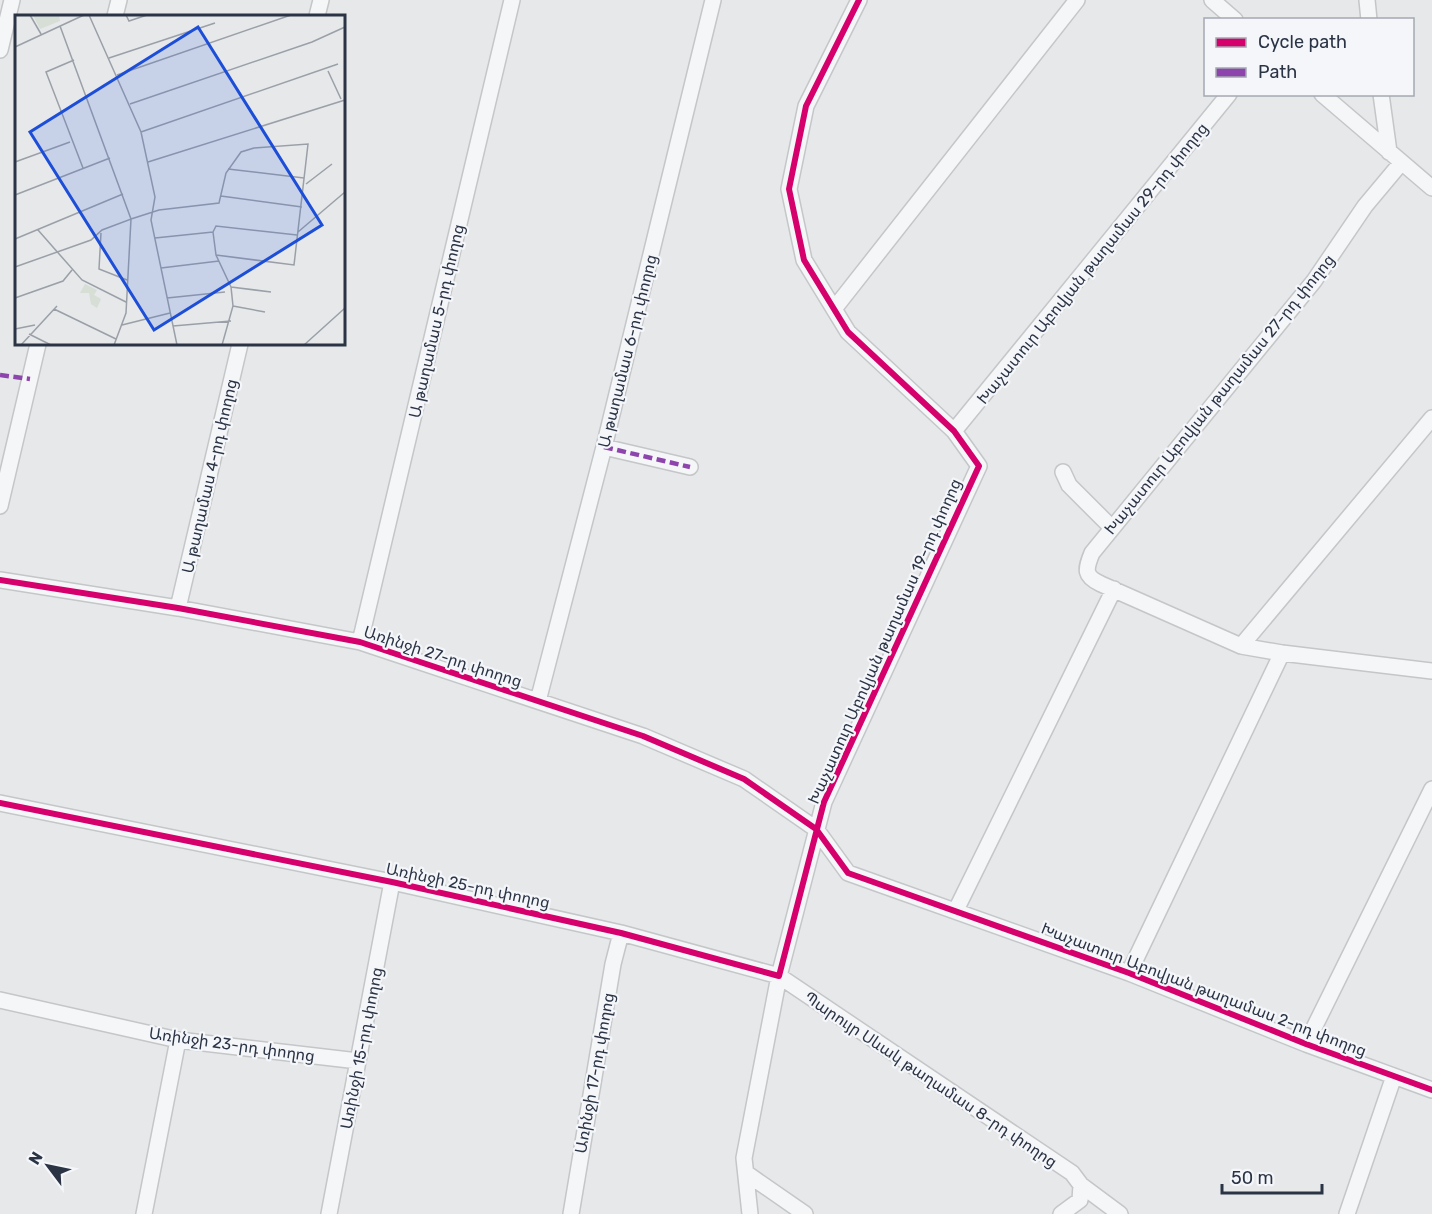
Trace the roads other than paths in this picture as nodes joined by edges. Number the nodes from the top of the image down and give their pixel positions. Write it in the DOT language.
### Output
graph roads {
  1 [pos="12,0"];
  2 [pos="119,0"];
  3 [pos="321,0"];
  4 [pos="512,0"];
  5 [pos="714,0"];
  6 [pos="859,0"];
  7 [pos="1077,0"];
  8 [pos="1212,0"];
  9 [pos="1366,0"];
  10 [pos="115,15"];
  11 [pos="317,15"];
  12 [pos="1232,18"];
  13 [pos="1370,18"];
  14 [pos="0,50"];
  15 [pos="1227,96"];
  16 [pos="1324,96"];
  17 [pos="1381,96"];
  18 [pos="1389,152"];
  19 [pos="1401,163"];
  20 [pos="1432,188"];
  21 [pos="834,309"];
  22 [pos="38,345"];
  23 [pos="240,345"];
  24 [pos="1432,418"];
  25 [pos="954,431"];
  26 [pos="604,447"];
  27 [pos="690,467"];
  28 [pos="1063,471"];
  29 [pos="0,506"];
  30 [pos="1112,528"];
  31 [pos="0,580"];
  32 [pos="1114,589"];
  33 [pos="178,608"];
  34 [pos="360,642"];
  35 [pos="1241,646"];
  36 [pos="1282,654"];
  37 [pos="1432,671"];
  38 [pos="538,701"];
  39 [pos="1432,789"];
  40 [pos="0,803"];
  41 [pos="816,829"];
  42 [pos="392,882"];
  43 [pos="956,910"];
  44 [pos="621,933"];
  45 [pos="1129,973"];
  46 [pos="779,976"];
  47 [pos="0,1000"];
  48 [pos="178,1040"];
  49 [pos="1306,1044"];
  50 [pos="358,1061"];
  51 [pos="1394,1076"];
  52 [pos="1432,1090"];
  53 [pos="746,1173"];
  54 [pos="1081,1185"];
  55 [pos="144,1214"];
  56 [pos="329,1214"];
  57 [pos="571,1214"];
  58 [pos="750,1214"];
  59 [pos="805,1214"];
  60 [pos="1061,1214"];
  61 [pos="1120,1214"];
  62 [pos="1347,1214"];
  1 -- 14 [label="street"];
  2 -- 10 [label="street"];
  3 -- 11 [label="street"];
  4 -- 34 [label="street, Ա թաղամաս 5-րդ փողոց"];
  5 -- 26 [label="street, Ա թաղամաս 6-րդ փողոց"];
  6 -- 21 [label="street"];
  7 -- 21 [label="street"];
  8 -- 12 [label="street"];
  9 -- 13 [label="street"];
  15 -- 25 [label="street, Խաչատուր Աբովյան թաղամաս 29-րդ փողոց"];
  16 -- 18 [label="street"];
  17 -- 18 [label="street"];
  18 -- 19 [label="street"];
  19 -- 20 [label="street"];
  19 -- 30 [label="street, Խաչատուր Աբովյան թաղամաս 27-րդ փողոց"];
  21 -- 25 [label="street"];
  22 -- 29 [label="street"];
  23 -- 33 [label="street, Ա թաղամաս 4-րդ փողոց"];
  24 -- 35 [label="street"];
  25 -- 41 [label="street, Խաչատուր Աբովյան թաղամաս 19-րդ փողոց"];
  26 -- 27 [label="street"];
  26 -- 38 [label="street, Ա թաղամաս 6-րդ փողոց"];
  28 -- 30 [label="street"];
  30 -- 32 [label="street, Խաչատուր Աբովյան թաղամաս 27-րդ փողոց"];
  31 -- 33 [label="street, Առինջի 27-րդ փողոց"];
  32 -- 35 [label="street"];
  32 -- 43 [label="street"];
  33 -- 34 [label="street, Առինջի 27-րդ փողոց"];
  34 -- 38 [label="street, Առինջի 27-րդ փողոց"];
  35 -- 36 [label="street"];
  36 -- 37 [label="street"];
  36 -- 45 [label="street"];
  38 -- 41 [label="street, Առինջի 27-րդ փողոց"];
  39 -- 49 [label="street"];
  40 -- 42 [label="street, Առինջի 25-րդ փողոց"];
  41 -- 43 [label="street, Խաչատուր Աբովյան թաղամաս 2-րդ փողոց"];
  41 -- 46 [label="street"];
  42 -- 44 [label="street, Առինջի 25-րդ փողոց"];
  42 -- 50 [label="street, Առինջի 15-րդ փողոց"];
  43 -- 45 [label="street, Խաչատուր Աբովյան թաղամաս 2-րդ փողոց"];
  44 -- 46 [label="street, Առինջի 25-րդ փողոց"];
  44 -- 57 [label="street, Առինջի 17-րդ փողոց"];
  45 -- 49 [label="street, Խաչատուր Աբովյան թաղամաս 2-րդ փողոց"];
  46 -- 53 [label="street"];
  46 -- 54 [label="street, Պարույր Սևակ թաղամաս 8-րդ փողոց"];
  47 -- 48 [label="street, Առինջի 23-րդ փողոց"];
  48 -- 50 [label="street, Առինջի 23-րդ փողոց"];
  48 -- 55 [label="street"];
  49 -- 51 [label="street, Խաչատուր Աբովյան թաղամաս 2-րդ փողոց"];
  50 -- 56 [label="street, Առինջի 15-րդ փողոց"];
  51 -- 52 [label="street, Խաչատուր Աբովյան թաղամաս 2-րդ փողոց"];
  51 -- 62 [label="street"];
  53 -- 58 [label="street"];
  53 -- 59 [label="street"];
  54 -- 60 [label="street"];
  54 -- 61 [label="street, Պարույր Սևակ թաղամաս 8-րդ փողոց"];
}
